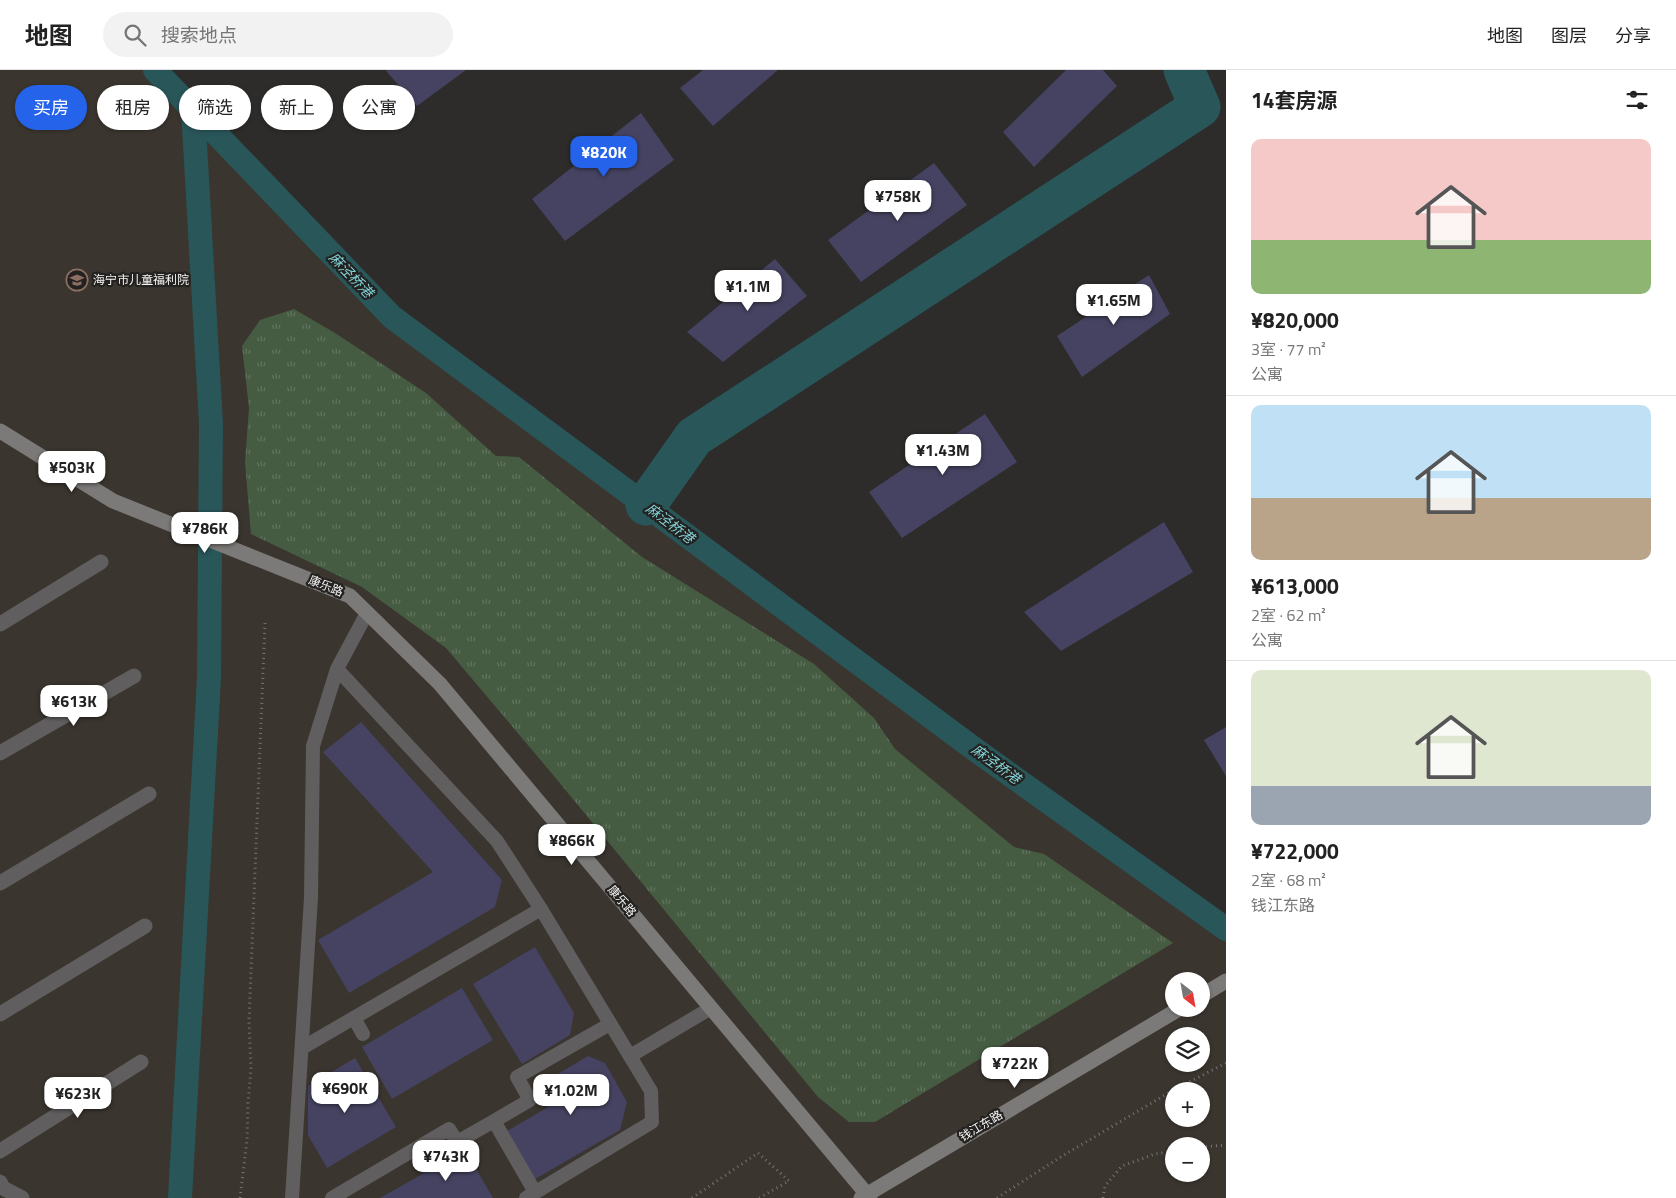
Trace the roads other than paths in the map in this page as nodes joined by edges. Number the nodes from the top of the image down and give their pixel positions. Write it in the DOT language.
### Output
graph roads {
  1 [pos="0,431"];
  2 [pos="101,562"];
  3 [pos="367,613"];
  4 [pos="0,624"];
  5 [pos="337,669"];
  6 [pos="134,676"];
  7 [pos="0,753"];
  8 [pos="149,794"];
  9 [pos="0,883"];
  10 [pos="541,909"];
  11 [pos="145,926"];
  12 [pos="1223,983"];
  13 [pos="1210,991"];
  14 [pos="711,1008"];
  15 [pos="0,1014"];
  16 [pos="1165,1017"];
  17 [pos="354,1018"];
  18 [pos="610,1024"];
  19 [pos="363,1034"];
  20 [pos="302,1048"];
  21 [pos="630,1056"];
  22 [pos="141,1062"];
  23 [pos="494,1121"];
  24 [pos="0,1151"];
  25 [pos="1,1186"];
  26 [pos="530,1195"];
  27 [pos="866,1197"];
  28 [pos="22,1198"];
  29 [pos="292,1198"];
  30 [pos="332,1198"];
  1 -- 3 [label="street, 康乐路"];
  2 -- 4 [label="street"];
  3 -- 5 [label="lane"];
  3 -- 14 [label="street, 康乐路"];
  5 -- 10 [label="lane"];
  5 -- 20 [label="lane"];
  6 -- 7 [label="street"];
  8 -- 9 [label="street"];
  10 -- 17 [label="lane"];
  10 -- 18 [label="lane"];
  11 -- 15 [label="street"];
  12 -- 13 [label="street"];
  14 -- 21 [label="lane"];
  14 -- 27 [label="street, 康乐路"];
  16 -- 27 [label="street, 钱江东路"];
  17 -- 19 [label="lane"];
  17 -- 20 [label="lane"];
  18 -- 21 [label="lane"];
  18 -- 23 [label="lane"];
  20 -- 29 [label="lane"];
  21 -- 26 [label="lane"];
  22 -- 24 [label="street"];
  23 -- 26 [label="lane"];
  23 -- 30 [label="lane"];
  25 -- 28 [label="street"];
}
